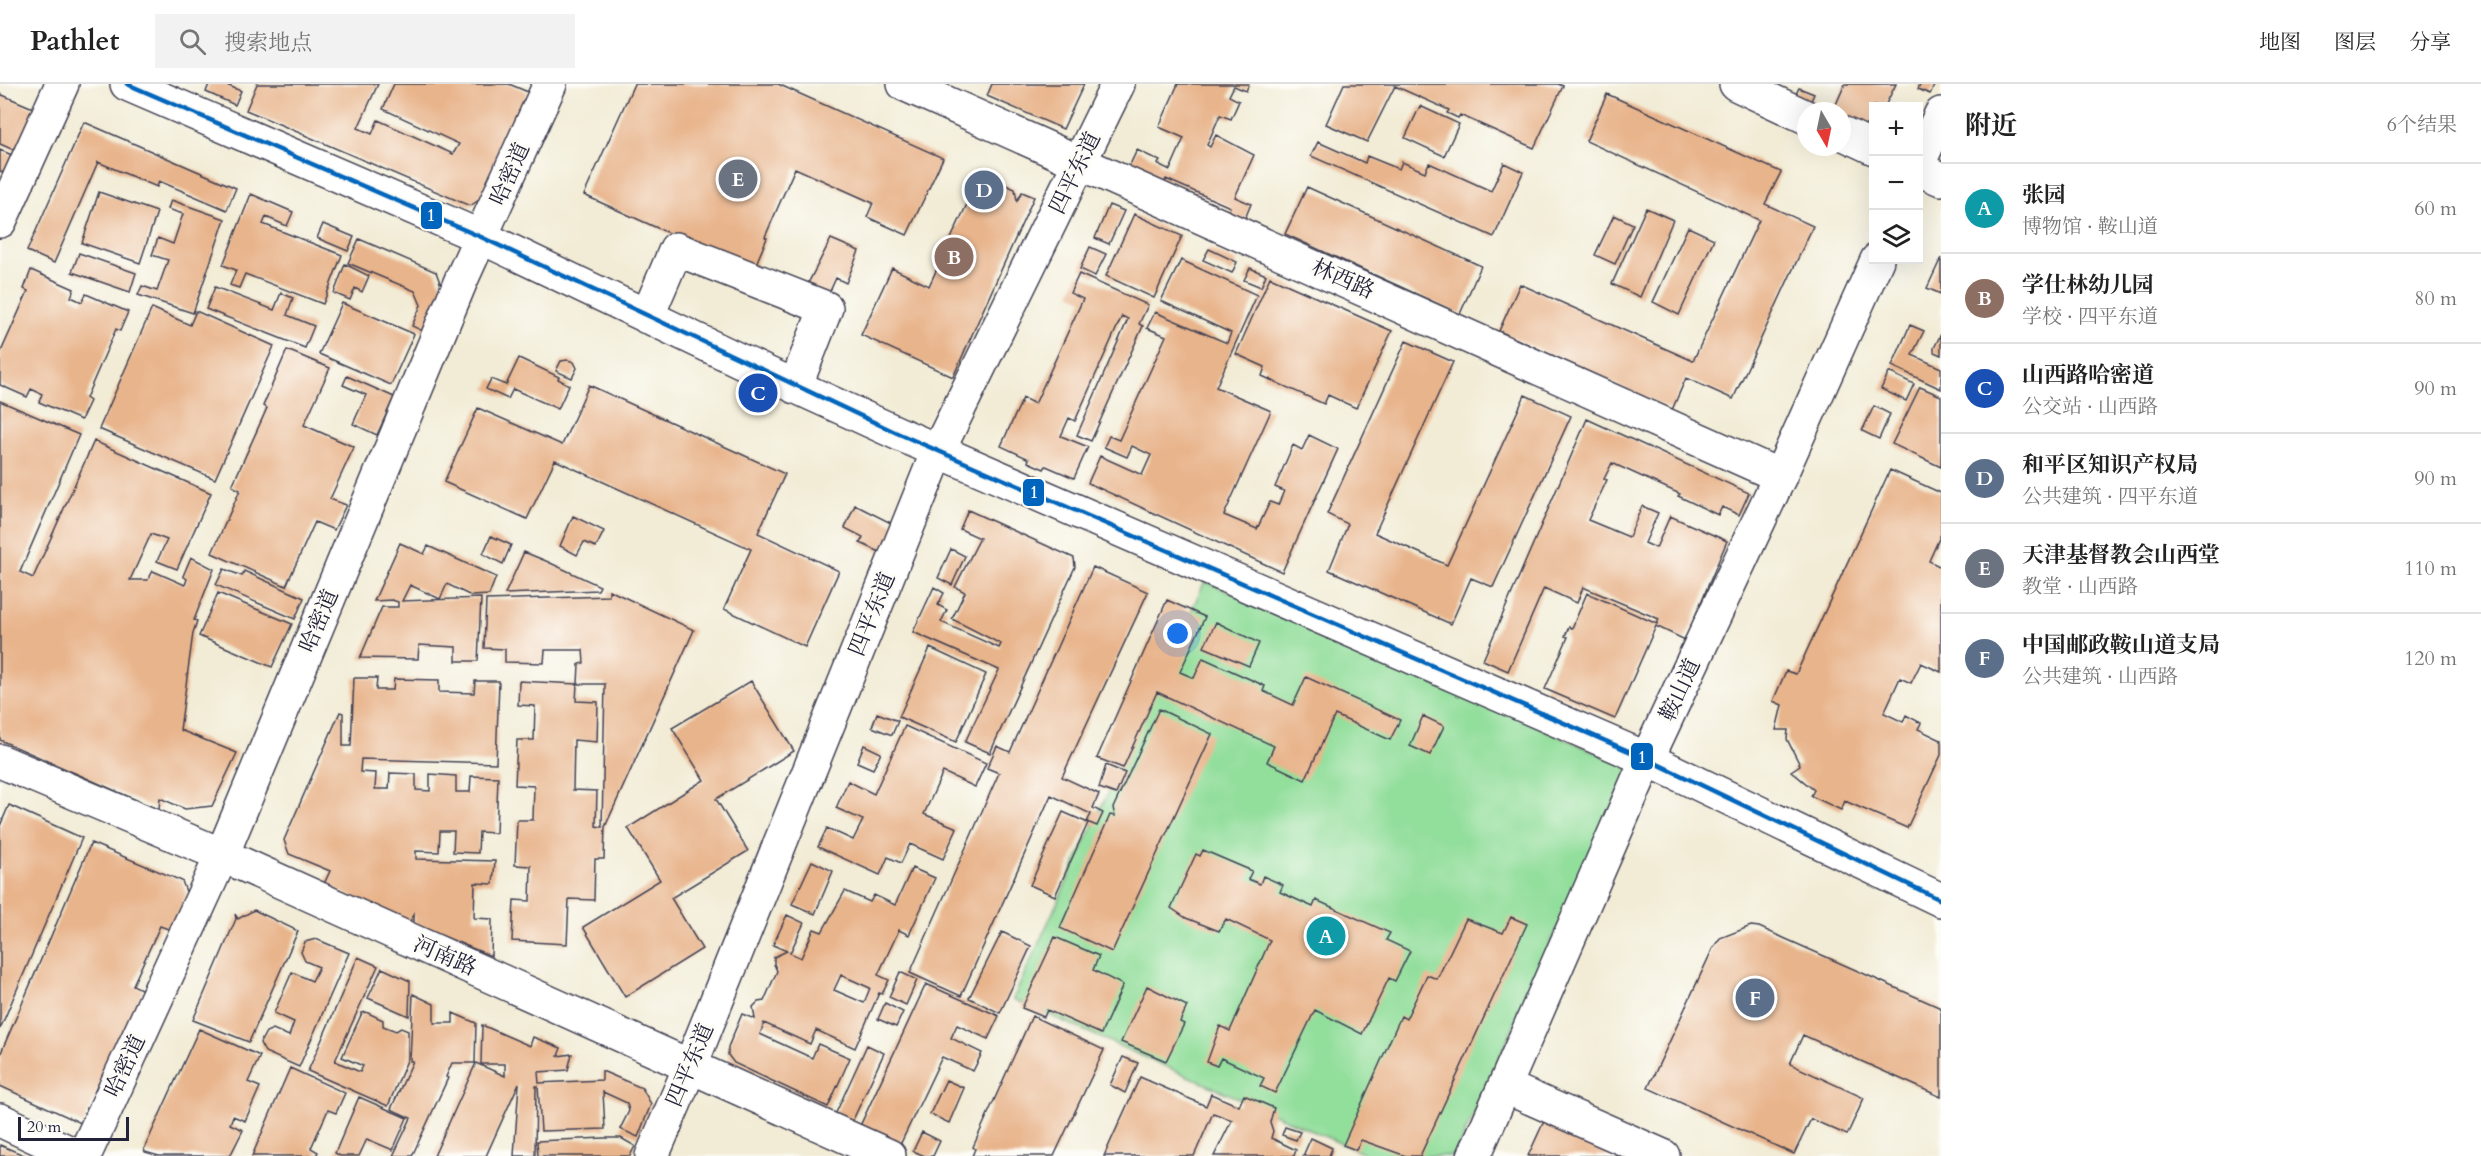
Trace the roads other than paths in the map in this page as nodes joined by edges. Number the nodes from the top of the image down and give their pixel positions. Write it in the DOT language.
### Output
graph roads {
  1 [pos="62,84"];
  2 [pos="127,84"];
  3 [pos="550,84"];
  4 [pos="904,84"];
  5 [pos="1118,84"];
  6 [pos="1736,84"];
  7 [pos="1797,113"];
  8 [pos="1941,114"];
  9 [pos="1851,137"];
  10 [pos="1869,146"];
  11 [pos="1923,156"];
  12 [pos="1081,162"];
  13 [pos="1923,170"];
  14 [pos="1941,179"];
  15 [pos="0,221"];
  16 [pos="481,237"];
  17 [pos="1875,264"];
  18 [pos="647,317"];
  19 [pos="795,387"];
  20 [pos="938,451"];
  21 [pos="1780,476"];
  22 [pos="1647,759"];
  23 [pos="0,761"];
  24 [pos="222,855"];
  25 [pos="1941,900"];
  26 [pos="690,1067"];
  27 [pos="1506,1087"];
  28 [pos="0,1120"];
  29 [pos="76,1156"];
  30 [pos="84,1156"];
  31 [pos="652,1156"];
  32 [pos="889,1156"];
  33 [pos="1474,1156"];
  34 [pos="1663,1156"];
  1 -- 15 [label="street"];
  2 -- 16 [label="street"];
  3 -- 16 [label="street, 哈密道"];
  4 -- 12 [label="street, 林西路"];
  5 -- 12 [label="street, 四平东道"];
  6 -- 7 [label="street"];
  8 -- 11 [label="street"];
  9 -- 10 [label="street"];
  12 -- 20 [label="street, 四平东道"];
  12 -- 21 [label="street, 林西路"];
  13 -- 14 [label="street"];
  16 -- 18 [label="street"];
  16 -- 24 [label="street, 哈密道"];
  17 -- 21 [label="street, 鞍山道"];
  18 -- 19 [label="street"];
  18 -- 19 [label="street"];
  19 -- 20 [label="street"];
  20 -- 22 [label="street"];
  20 -- 26 [label="street, 四平东道"];
  21 -- 22 [label="street, 鞍山道"];
  22 -- 25 [label="street"];
  22 -- 27 [label="street, 鞍山道"];
  23 -- 24 [label="street, 河南路"];
  24 -- 26 [label="street, 河南路"];
  24 -- 30 [label="street, 哈密道"];
  26 -- 31 [label="street, 四平东道"];
  26 -- 32 [label="street, 河南路"];
  27 -- 33 [label="street, 鞍山道"];
  27 -- 34 [label="street"];
  28 -- 29 [label="street"];
}
